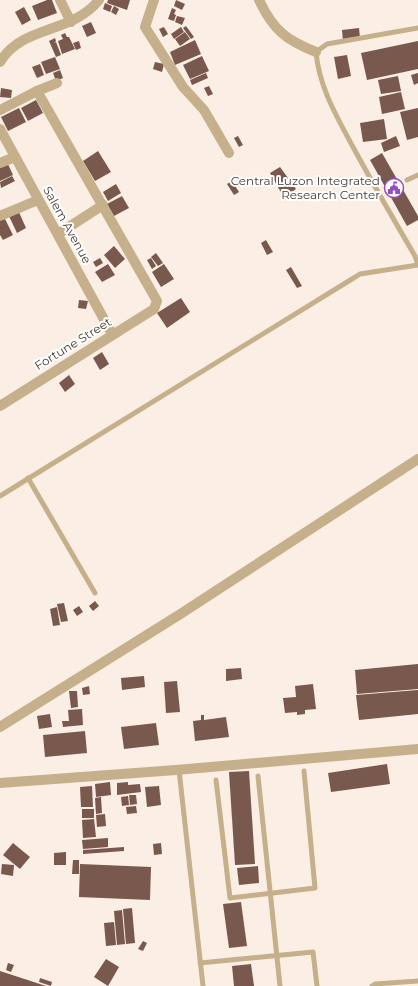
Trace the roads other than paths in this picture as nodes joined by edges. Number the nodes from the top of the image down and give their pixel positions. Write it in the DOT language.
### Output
graph roads {
  1 [pos="60,0"];
  2 [pos="100,0"];
  3 [pos="154,0"];
  4 [pos="259,0"];
  5 [pos="71,22"];
  6 [pos="418,28"];
  7 [pos="316,52"];
  8 [pos="0,62"];
  9 [pos="57,83"];
  10 [pos="37,91"];
  11 [pos="0,110"];
  12 [pos="0,129"];
  13 [pos="229,153"];
  14 [pos="15,157"];
  15 [pos="0,163"];
  16 [pos="418,175"];
  17 [pos="407,180"];
  18 [pos="38,200"];
  19 [pos="103,205"];
  20 [pos="0,216"];
  21 [pos="58,234"];
  22 [pos="418,265"];
  23 [pos="112,334"];
  24 [pos="0,406"];
  25 [pos="418,459"];
  26 [pos="28,478"];
  27 [pos="0,496"];
  28 [pos="95,593"];
  29 [pos="0,727"];
  30 [pos="418,748"];
  31 [pos="179,770"];
  32 [pos="304,771"];
  33 [pos="258,776"];
  34 [pos="216,780"];
  35 [pos="0,783"];
  36 [pos="270,893"];
  37 [pos="277,955"];
  38 [pos="200,963"];
  39 [pos="418,981"];
  40 [pos="392,984"];
  41 [pos="202,986"];
  42 [pos="280,986"];
  43 [pos="317,986"];
  44 [pos="372,986"];
  1 -- 5 [label="street"];
  2 -- 5 [label="street"];
  3 -- 13 [label="street"];
  4 -- 7 [label="street"];
  5 -- 8 [label="street"];
  6 -- 7 [label="lane"];
  7 -- 22 [label="lane"];
  9 -- 10 [label="street"];
  10 -- 11 [label="street"];
  10 -- 19 [label="street"];
  12 -- 14 [label="street, Salem Avenue"];
  14 -- 15 [label="street"];
  14 -- 18 [label="street, Salem Avenue"];
  16 -- 17 [label="lane"];
  18 -- 20 [label="street"];
  18 -- 21 [label="street, Salem Avenue"];
  19 -- 21 [label="street"];
  19 -- 23 [label="street, Fortune Street"];
  21 -- 23 [label="street, Salem Avenue"];
  22 -- 26 [label="lane"];
  23 -- 24 [label="street, Fortune Street"];
  25 -- 29 [label="street"];
  26 -- 27 [label="lane"];
  26 -- 28 [label="lane"];
  30 -- 31 [label="street"];
  31 -- 35 [label="street"];
  31 -- 38 [label="lane"];
  32 -- 36 [label="lane"];
  33 -- 36 [label="lane"];
  34 -- 36 [label="lane"];
  36 -- 37 [label="lane"];
  37 -- 38 [label="lane"];
  37 -- 42 [label="lane"];
  37 -- 43 [label="lane"];
  38 -- 41 [label="lane"];
  39 -- 40 [label="lane"];
  40 -- 44 [label="lane"];
}
